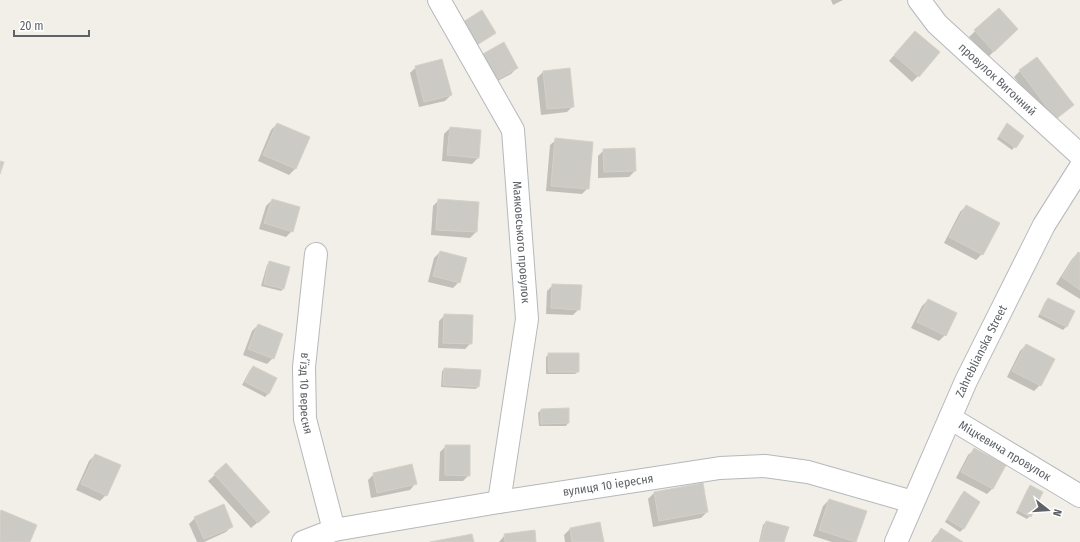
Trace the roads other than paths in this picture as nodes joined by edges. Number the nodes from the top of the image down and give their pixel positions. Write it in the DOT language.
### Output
graph roads {
  1 [pos="438,0"];
  2 [pos="919,0"];
  3 [pos="1080,155"];
  4 [pos="1080,168"];
  5 [pos="316,254"];
  6 [pos="950,418"];
  7 [pos="1080,496"];
  8 [pos="499,502"];
  9 [pos="913,502"];
  10 [pos="334,530"];
  11 [pos="303,542"];
  12 [pos="896,542"];
  1 -- 8 [label="street, Маяковського провулок"];
  2 -- 3 [label="street, провулок Вигонний"];
  4 -- 6 [label="street, Zahreblianska Street"];
  5 -- 10 [label="street, в’їзд 10 вересня"];
  6 -- 7 [label="street, Міцкевича провулок"];
  6 -- 9 [label="street, Zahreblianska Street"];
  8 -- 9 [label="street, вулиця 10 іересня"];
  8 -- 10 [label="street, вулиця 10 іересня"];
  9 -- 12 [label="street, Zahreblianska Street"];
  10 -- 11 [label="street, вулиця 10 іересня"];
}
